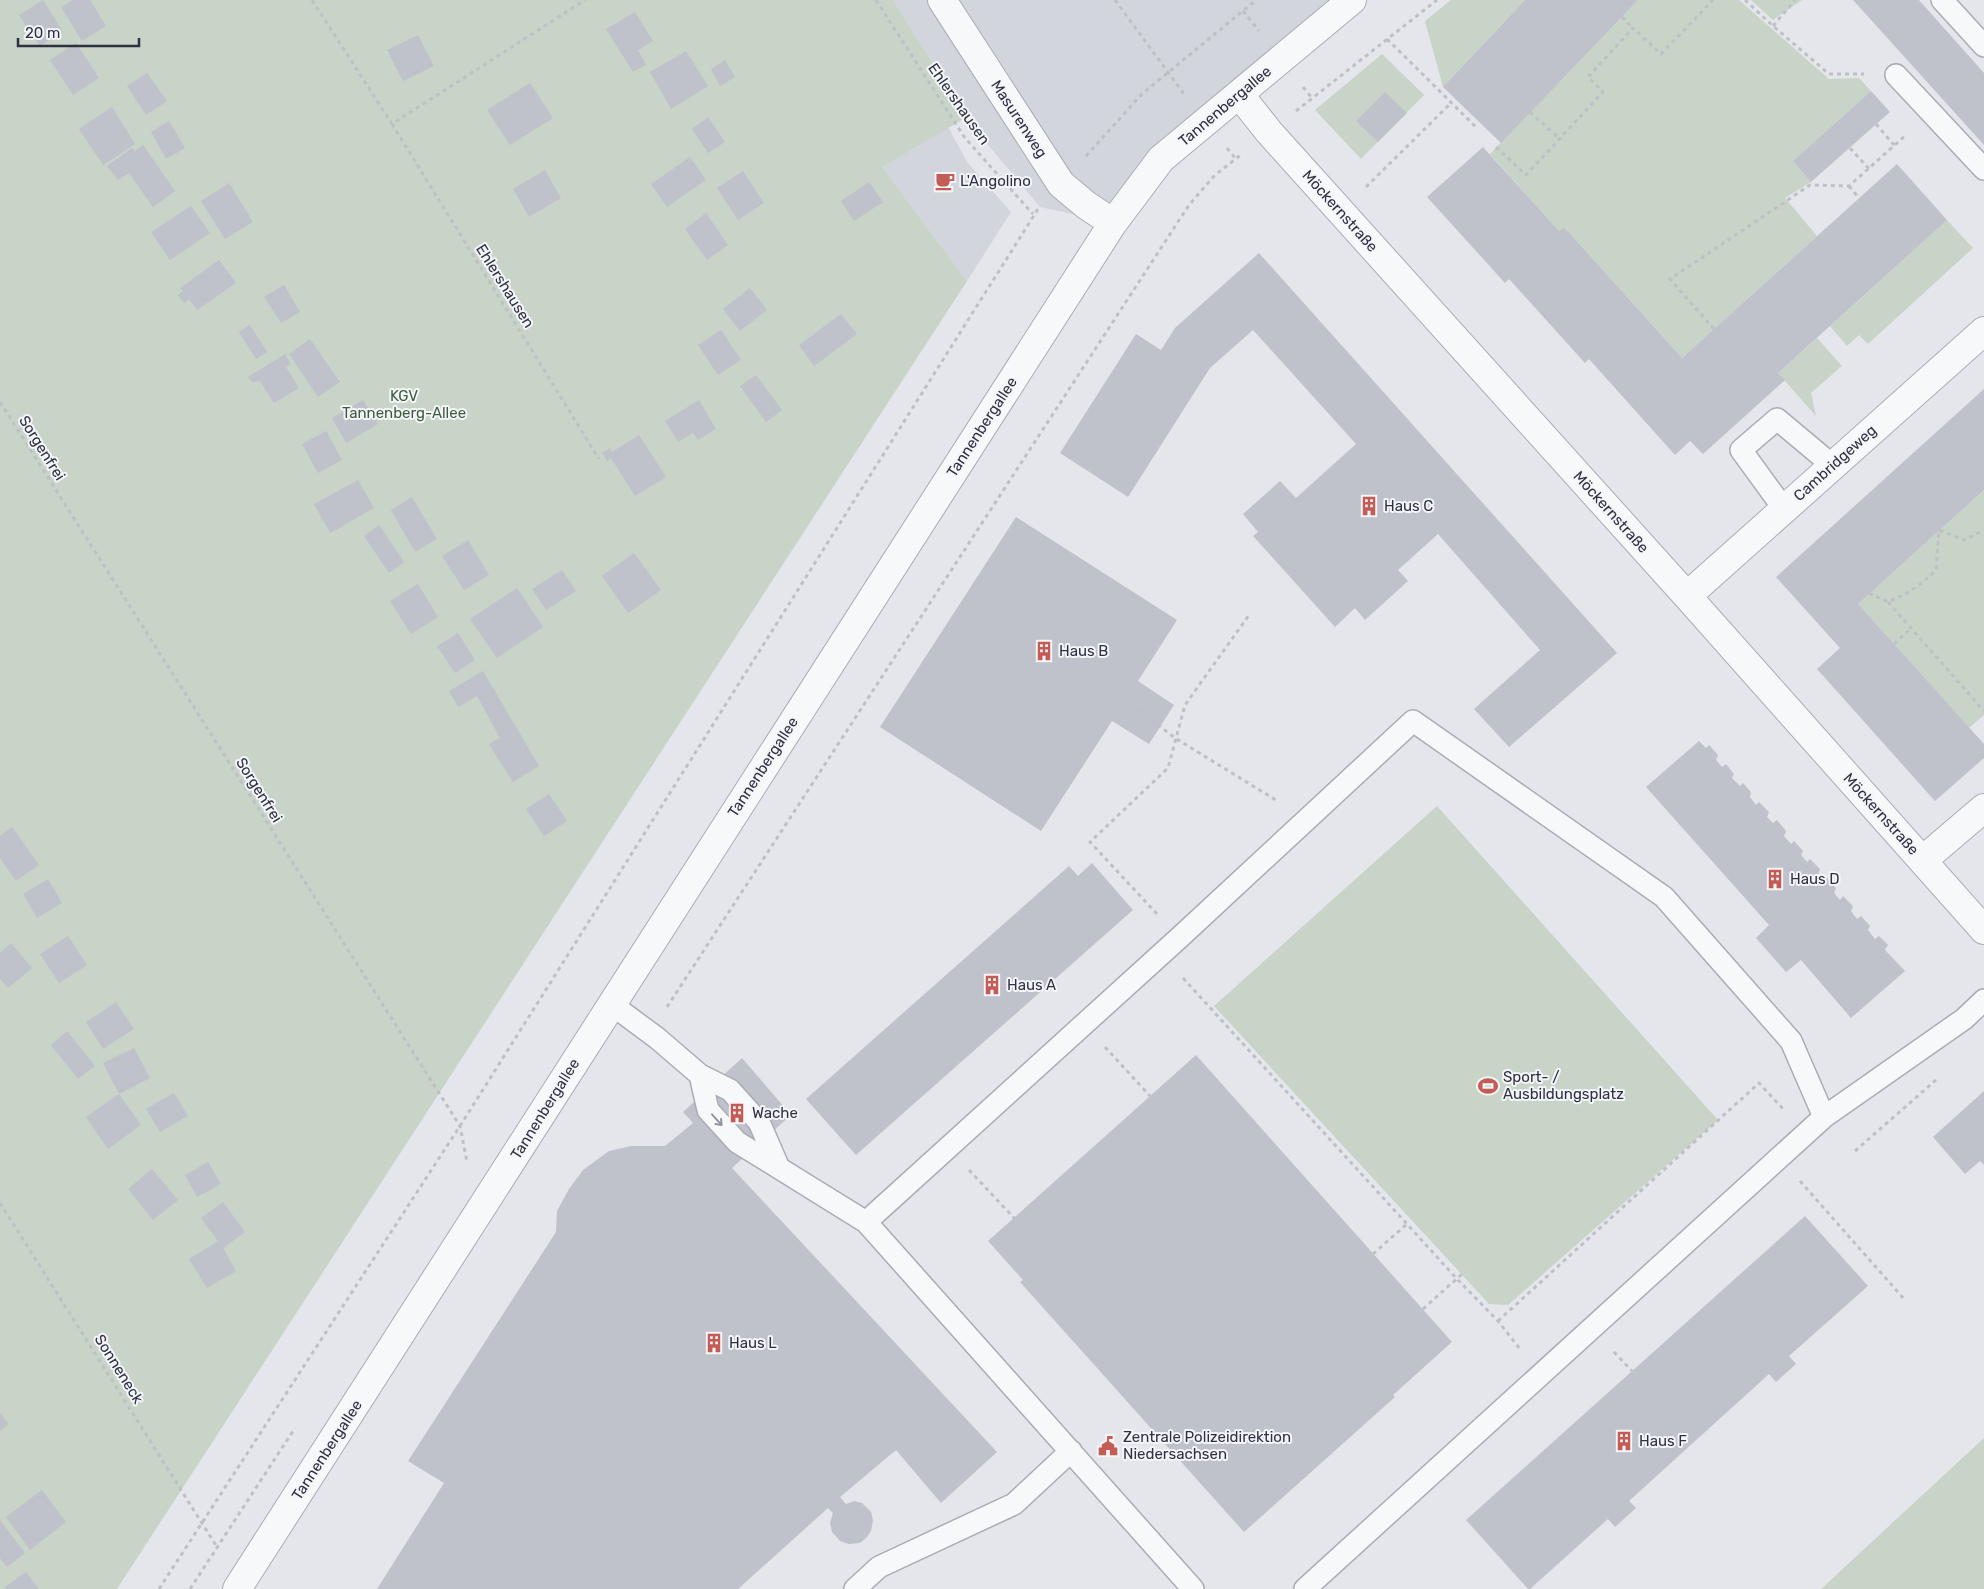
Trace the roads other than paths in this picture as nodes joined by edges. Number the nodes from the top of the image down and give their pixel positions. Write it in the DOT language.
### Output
graph roads {
  1 [pos="942,0"];
  2 [pos="1352,0"];
  3 [pos="1942,0"];
  4 [pos="1984,46"];
  5 [pos="1896,75"];
  6 [pos="1239,94"];
  7 [pos="1984,169"];
  8 [pos="1113,223"];
  9 [pos="1984,331"];
  10 [pos="1832,465"];
  11 [pos="1784,509"];
  12 [pos="1687,596"];
  13 [pos="1984,808"];
  14 [pos="1922,860"];
  15 [pos="1984,930"];
  16 [pos="1984,1000"];
  17 [pos="611,1004"];
  18 [pos="700,1076"];
  19 [pos="1824,1117"];
  20 [pos="779,1168"];
  21 [pos="866,1222"];
  22 [pos="1071,1450"];
  23 [pos="237,1589"];
  24 [pos="855,1589"];
  25 [pos="1193,1589"];
  26 [pos="1305,1589"];
  1 -- 8 [label="street, Masurenweg"];
  2 -- 6 [label="street, Tannenbergallee"];
  3 -- 4 [label="lane"];
  5 -- 7 [label="lane"];
  6 -- 8 [label="street, Tannenbergallee"];
  6 -- 12 [label="street, Möckernstraße"];
  8 -- 17 [label="street, Tannenbergallee"];
  9 -- 10 [label="street, Cambridgeweg"];
  10 -- 11 [label="street, Cambridgeweg"];
  10 -- 11 [label="lane"];
  11 -- 12 [label="street, Cambridgeweg"];
  12 -- 14 [label="street, Möckernstraße"];
  13 -- 14 [label="street"];
  14 -- 15 [label="street, Möckernstraße"];
  16 -- 19 [label="lane"];
  17 -- 18 [label="lane"];
  17 -- 23 [label="street, Tannenbergallee"];
  18 -- 20 [label="lane"];
  18 -- 20 [label="lane, one-way"];
  19 -- 21 [label="lane"];
  19 -- 26 [label="lane"];
  20 -- 21 [label="lane"];
  21 -- 22 [label="lane"];
  22 -- 24 [label="lane"];
  22 -- 25 [label="lane"];
}
